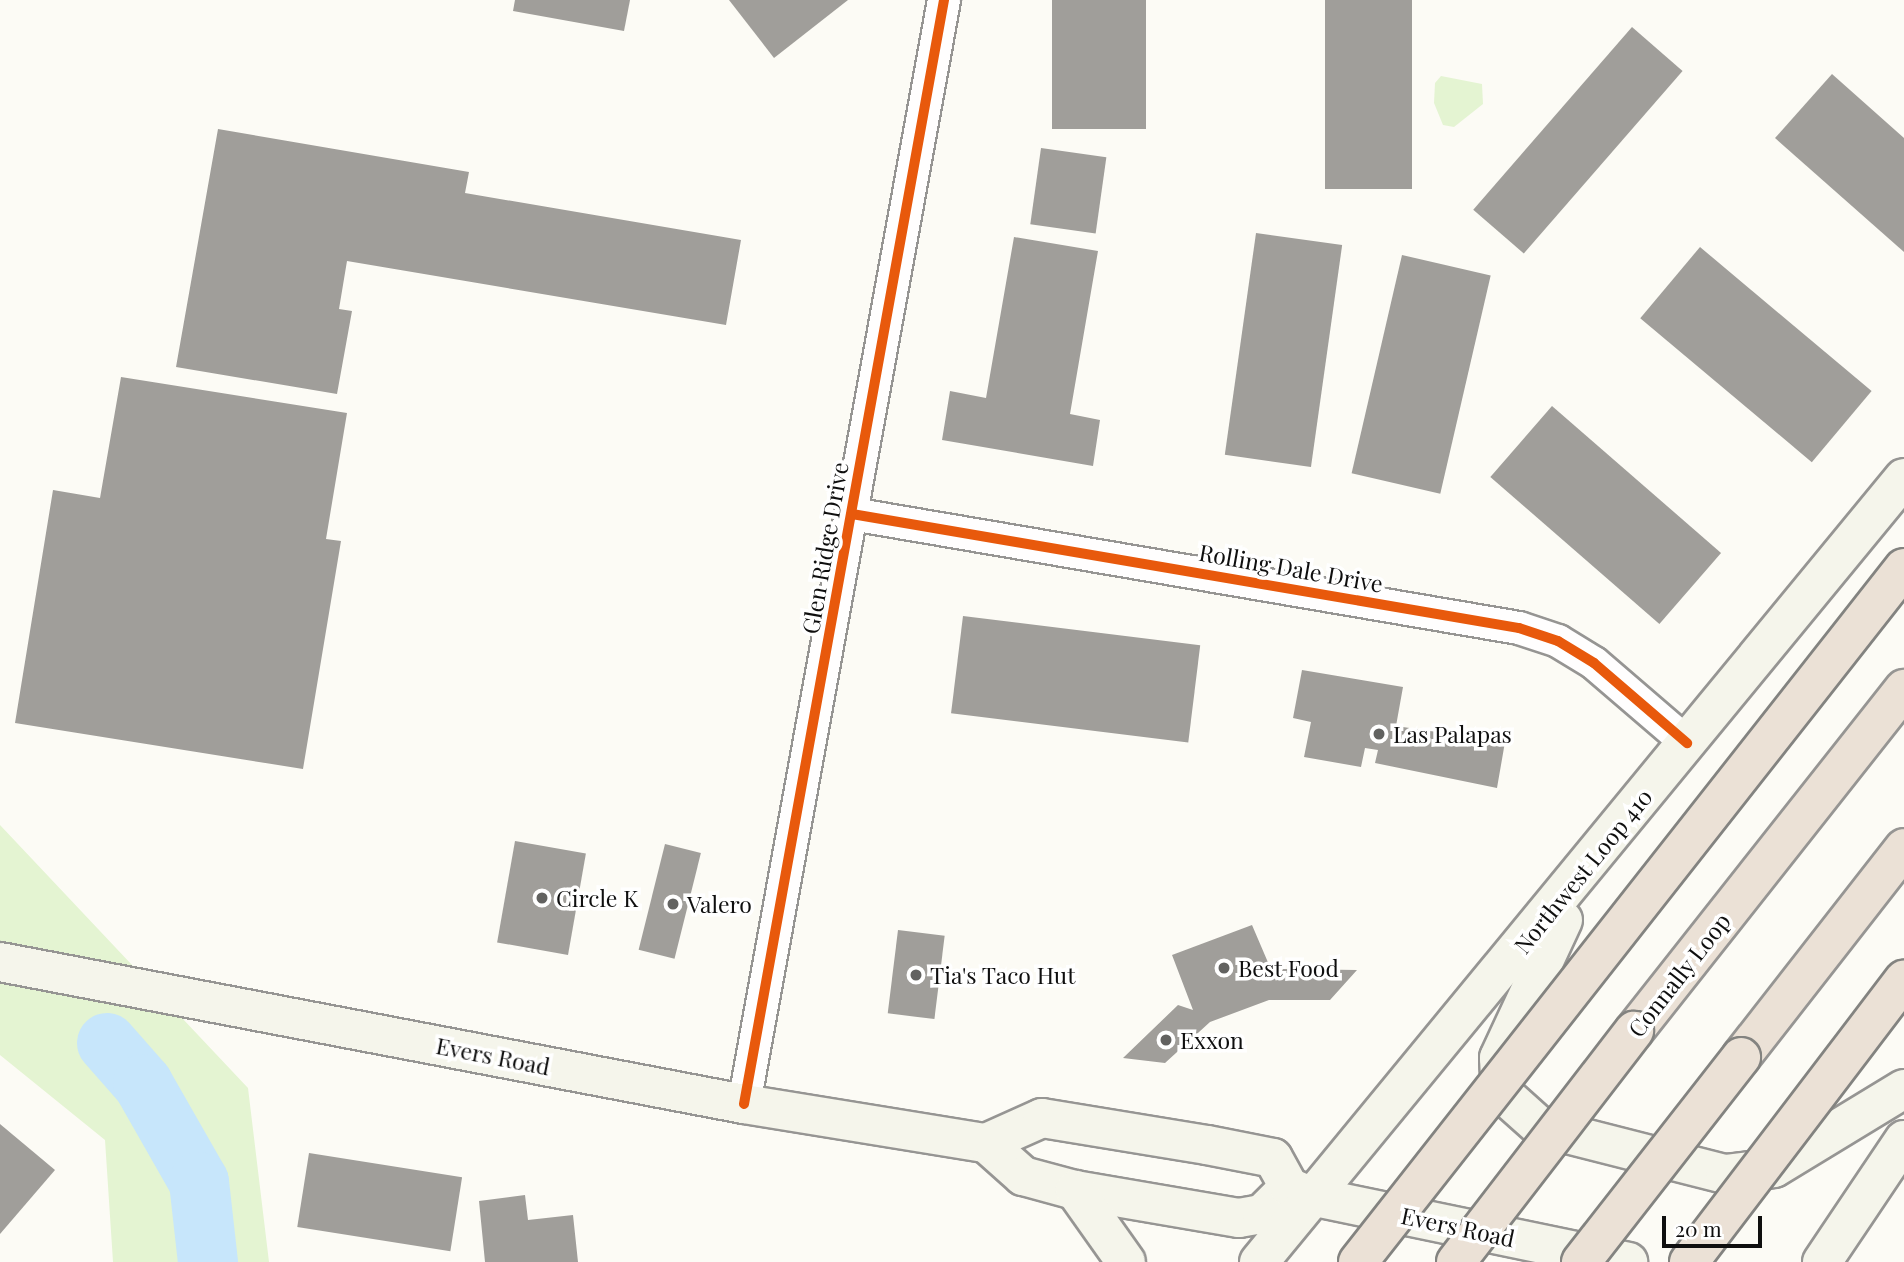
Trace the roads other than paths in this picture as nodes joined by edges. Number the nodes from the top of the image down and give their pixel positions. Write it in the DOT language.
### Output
graph roads {
  1 [pos="944,0"];
  2 [pos="1904,478"];
  3 [pos="852,514"];
  4 [pos="1904,568"];
  5 [pos="1904,689"];
  6 [pos="1687,743"];
  7 [pos="1904,848"];
  8 [pos="1598,849"];
  9 [pos="0,962"];
  10 [pos="1904,980"];
  11 [pos="1904,1089"];
  12 [pos="744,1104"];
  13 [pos="1904,1140"];
  14 [pos="986,1143"];
  15 [pos="1075,1190"];
  16 [pos="1299,1191"];
  17 [pos="1126,1262"];
  18 [pos="1259,1262"];
  19 [pos="1358,1262"];
  20 [pos="1456,1262"];
  21 [pos="1581,1262"];
  22 [pos="1628,1262"];
  23 [pos="1689,1262"];
  24 [pos="1822,1262"];
  1 -- 3 [label="street, Glen Ridge Drive"];
  2 -- 6 [label="main road, Northwest Loop 410"];
  3 -- 6 [label="street, Rolling Dale Drive"];
  3 -- 12 [label="street, Glen Ridge Drive"];
  4 -- 19 [label="highway, bridge"];
  5 -- 20 [label="highway, Connally Loop, bridge"];
  6 -- 8 [label="main road, Northwest Loop 410"];
  7 -- 21 [label="highway, bridge"];
  8 -- 11 [label="main road"];
  8 -- 16 [label="main road, Northwest Loop 410"];
  9 -- 12 [label="main road, Evers Road"];
  10 -- 23 [label="highway, bridge"];
  12 -- 14 [label="main road, Evers Road"];
  13 -- 24 [label="main road"];
  14 -- 15 [label="main road"];
  14 -- 16 [label="main road"];
  15 -- 16 [label="main road"];
  15 -- 17 [label="main road"];
  16 -- 18 [label="main road, Northwest Loop 410"];
  16 -- 22 [label="main road, Evers Road"];
}
